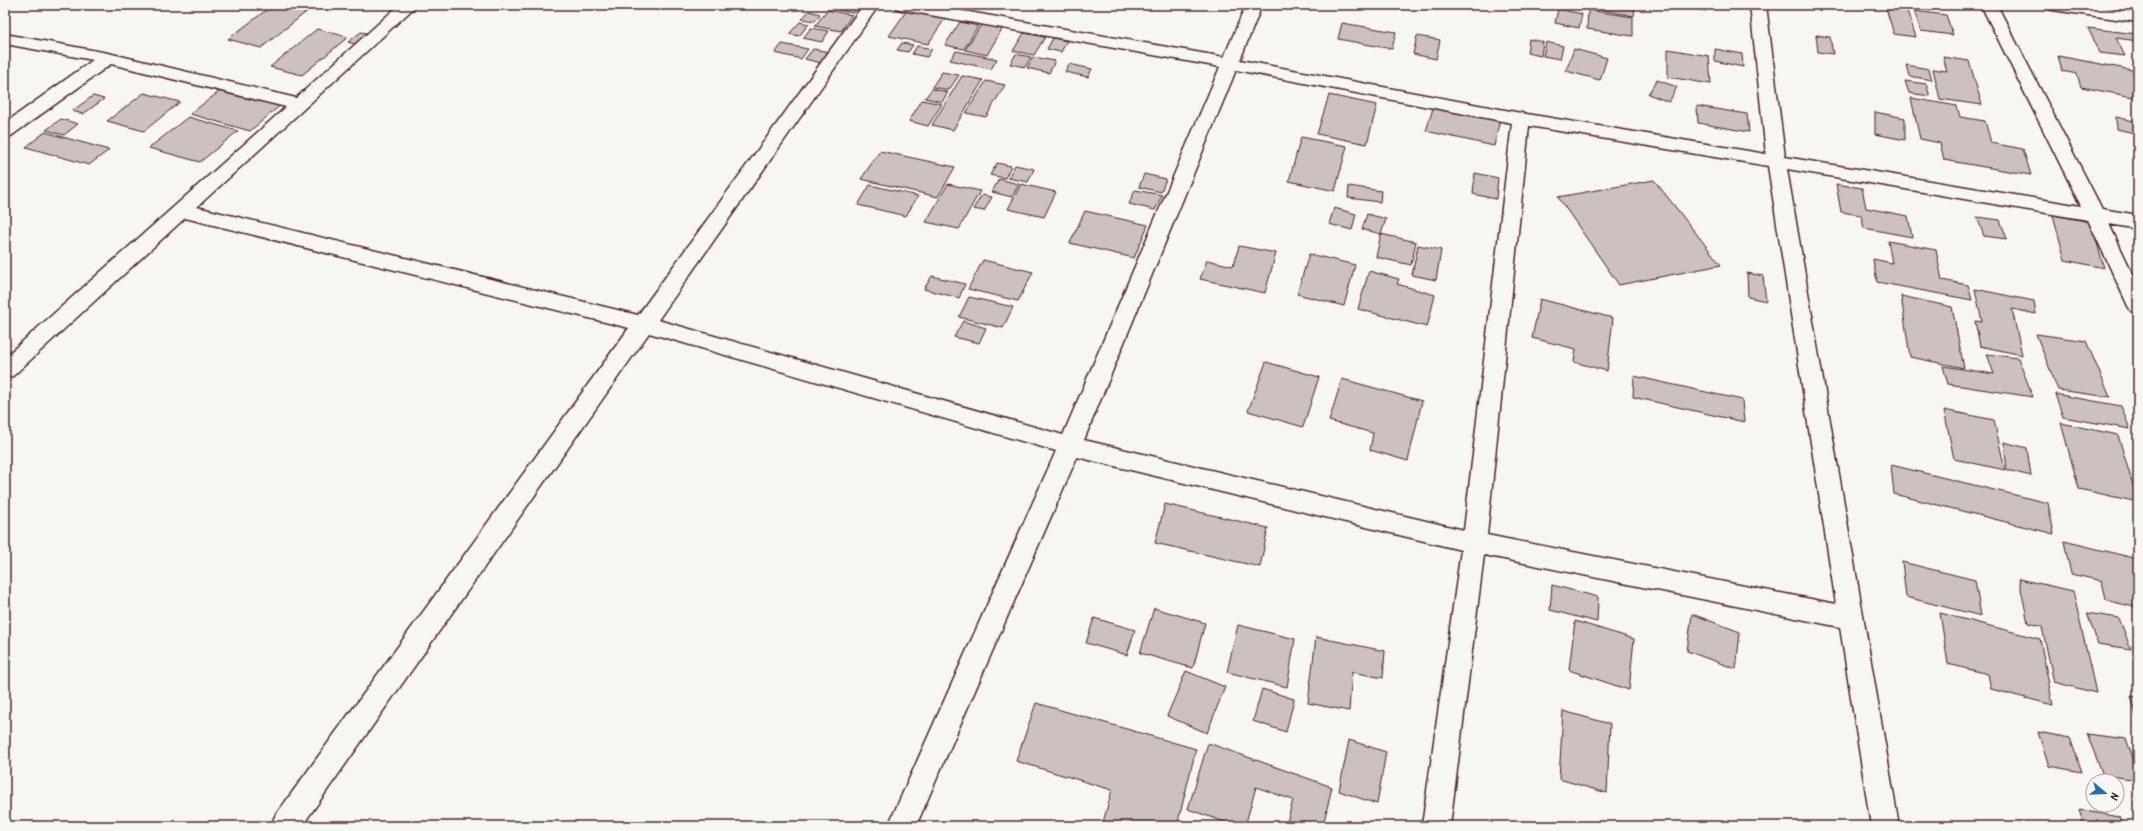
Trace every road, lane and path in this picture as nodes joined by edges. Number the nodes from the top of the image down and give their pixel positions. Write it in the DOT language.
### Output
graph roads {
  1 [pos="409,5"];
  2 [pos="871,5"];
  3 [pos="902,5"];
  4 [pos="1254,5"];
  5 [pos="1758,5"];
  6 [pos="1989,5"];
  7 [pos="2052,5"];
  8 [pos="2138,17"];
  9 [pos="5,39"];
  10 [pos="108,58"];
  11 [pos="1229,63"];
  12 [pos="298,104"];
  13 [pos="1522,119"];
  14 [pos="5,132"];
  15 [pos="1776,161"];
  16 [pos="180,210"];
  17 [pos="2095,215"];
  18 [pos="2138,222"];
  19 [pos="2138,306"];
  20 [pos="645,324"];
  21 [pos="5,370"];
  22 [pos="1070,446"];
  23 [pos="1474,543"];
  24 [pos="1852,618"];
  25 [pos="285,826"];
  26 [pos="902,826"];
  27 [pos="1436,826"];
  28 [pos="1885,826"];
  1 -- 12 [label="street"];
  2 -- 20 [label="street"];
  3 -- 11 [label="street"];
  4 -- 11 [label="street"];
  5 -- 15 [label="street"];
  6 -- 17 [label="street"];
  7 -- 8 [label="street"];
  9 -- 10 [label="street"];
  10 -- 12 [label="street"];
  10 -- 14 [label="street"];
  11 -- 13 [label="street"];
  11 -- 22 [label="street"];
  12 -- 16 [label="street"];
  13 -- 15 [label="street"];
  13 -- 23 [label="street"];
  15 -- 17 [label="street"];
  15 -- 24 [label="street"];
  16 -- 20 [label="street"];
  16 -- 21 [label="street"];
  17 -- 18 [label="street"];
  17 -- 19 [label="street"];
  20 -- 22 [label="street"];
  20 -- 25 [label="street"];
  22 -- 23 [label="street"];
  22 -- 26 [label="street"];
  23 -- 24 [label="street"];
  23 -- 27 [label="street"];
  24 -- 28 [label="street"];
}
